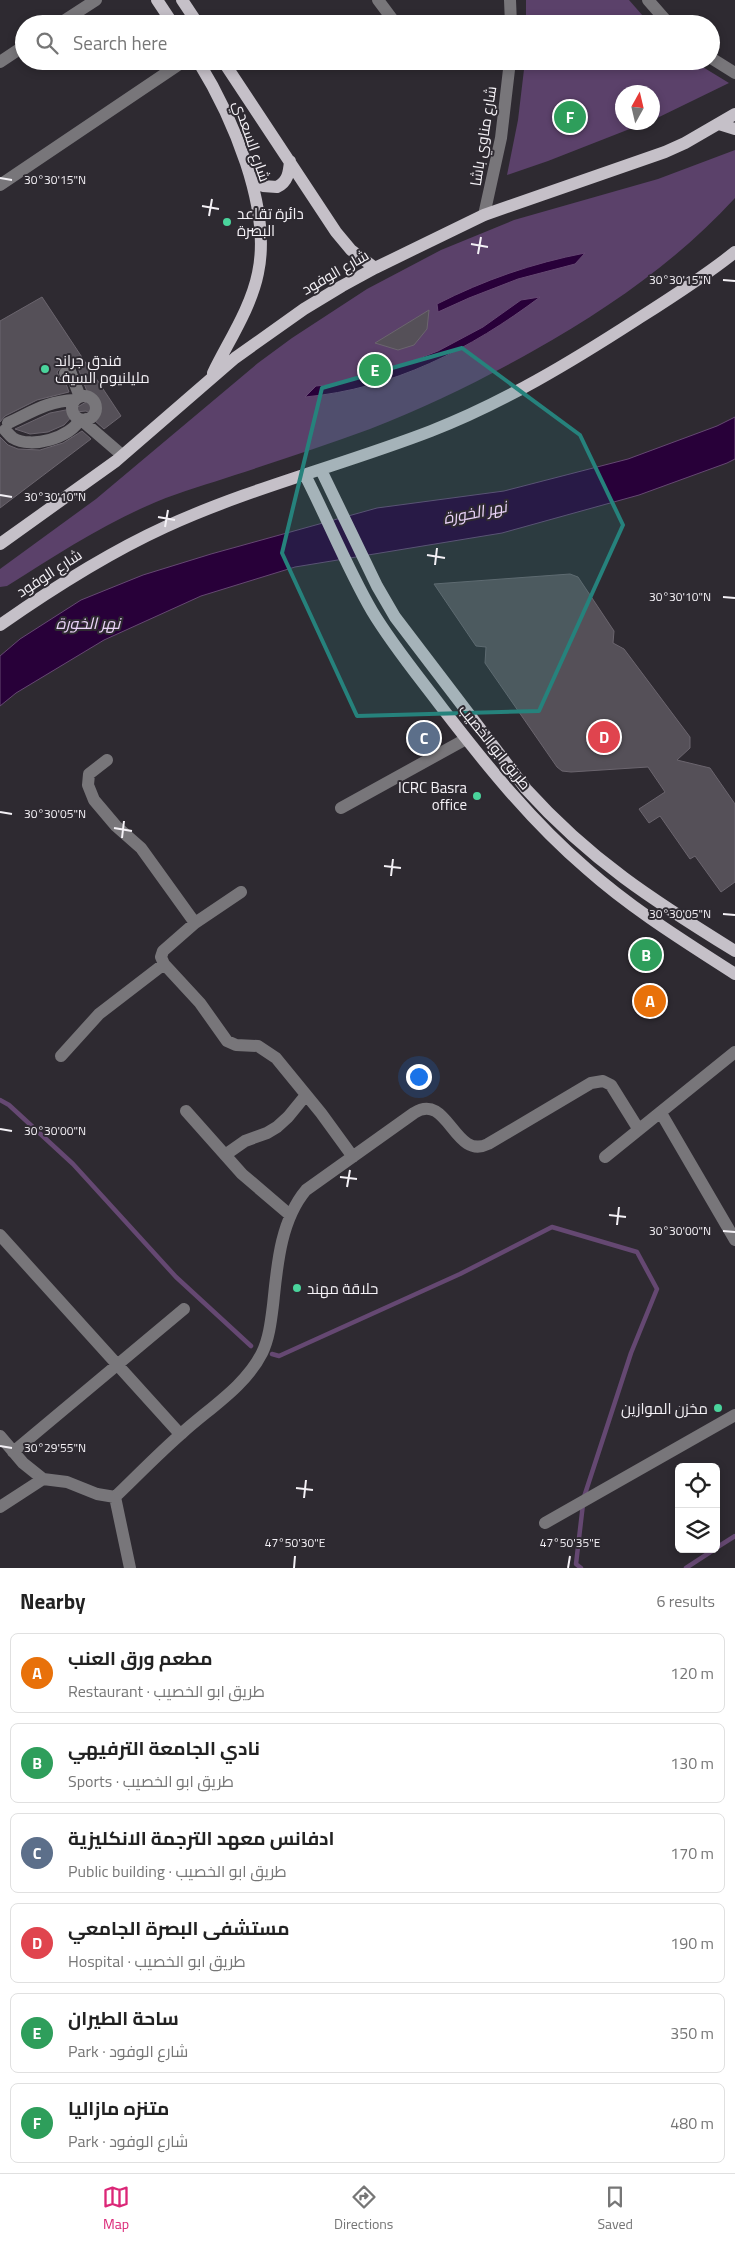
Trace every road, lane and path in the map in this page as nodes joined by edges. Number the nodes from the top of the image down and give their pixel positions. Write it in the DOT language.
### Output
graph roads {
  1 [pos="96,0"];
  2 [pos="157,0"];
  3 [pos="182,0"];
  4 [pos="378,0"];
  5 [pos="510,0"];
  6 [pos="648,0"];
  7 [pos="73,15"];
  8 [pos="167,15"];
  9 [pos="192,15"];
  10 [pos="389,15"];
  11 [pos="511,15"];
  12 [pos="661,15"];
  13 [pos="15,52"];
  14 [pos="0,62"];
  15 [pos="720,63"];
  16 [pos="171,70"];
  17 [pos="203,70"];
  18 [pos="229,70"];
  19 [pos="509,70"];
  20 [pos="735,72"];
  21 [pos="735,114"];
  22 [pos="719,124"];
  23 [pos="735,129"];
  24 [pos="290,161"];
  25 [pos="246,164"];
  26 [pos="0,185"];
  27 [pos="484,216"];
  28 [pos="735,252"];
  29 [pos="375,268"];
  30 [pos="65,373"];
  31 [pos="211,377"];
  32 [pos="78,398"];
  33 [pos="83,419"];
  34 [pos="3,425"];
  35 [pos="122,455"];
  36 [pos="321,470"];
  37 [pos="305,475"];
  38 [pos="0,544"];
  39 [pos="0,615"];
  40 [pos="13,615"];
  41 [pos="0,624"];
  42 [pos="466,739"];
  43 [pos="107,760"];
  44 [pos="341,808"];
  45 [pos="240,892"];
  46 [pos="666,908"];
  47 [pos="195,923"];
  48 [pos="656,923"];
  49 [pos="735,951"];
  50 [pos="164,964"];
  51 [pos="735,974"];
  52 [pos="735,1052"];
  53 [pos="61,1056"];
  54 [pos="306,1095"];
  55 [pos="186,1111"];
  56 [pos="661,1113"];
  57 [pos="639,1130"];
  58 [pos="225,1155"];
  59 [pos="605,1156"];
  60 [pos="353,1157"];
  61 [pos="290,1215"];
  62 [pos="0,1236"];
  63 [pos="735,1240"];
  64 [pos="184,1309"];
  65 [pos="118,1364"];
  66 [pos="735,1415"];
  67 [pos="180,1434"];
  68 [pos="0,1436"];
  69 [pos="13,1452"];
  70 [pos="43,1479"];
  71 [pos="115,1497"];
  72 [pos="0,1507"];
  73 [pos="545,1523"];
  74 [pos="130,1568"];
  1 -- 7 [label="street"];
  2 -- 8 [label="main road"];
  3 -- 9 [label="main road"];
  4 -- 10 [label="street"];
  5 -- 11 [label="street"];
  6 -- 12 [label="street"];
  13 -- 14 [label="street"];
  15 -- 20 [label="street"];
  16 -- 26 [label="street"];
  17 -- 25 [label="main road, شارع السعدي"];
  18 -- 24 [label="main road, شارع السعدي"];
  19 -- 27 [label="street, شارع مناوي باشا"];
  21 -- 22 [label="main road, شارع الوفود"];
  22 -- 23 [label="main road"];
  22 -- 27 [label="main road, شارع الوفود"];
  24 -- 25 [label="main road"];
  24 -- 29 [label="main road, شارع السعدي"];
  25 -- 31 [label="main road, شارع السعدي"];
  27 -- 29 [label="main road, شارع الوفود"];
  28 -- 36 [label="main road, شارع الوفود"];
  29 -- 31 [label="main road, شارع الوفود"];
  30 -- 32 [label="street"];
  31 -- 35 [label="main road, شارع الوفود"];
  32 -- 33 [label="street"];
  32 -- 33 [label="street"];
  32 -- 34 [label="street"];
  33 -- 34 [label="street"];
  33 -- 35 [label="street"];
  35 -- 38 [label="main road, شارع الوفود"];
  36 -- 37 [label="main road, شارع الوفود"];
  36 -- 46 [label="main road, طريق ابو الخصيب"];
  37 -- 40 [label="main road, شارع الوفود"];
  37 -- 42 [label="main road, طريق ابو الخصيب"];
  39 -- 40 [label="main road"];
  40 -- 41 [label="main road, شارع الوفود"];
  42 -- 44 [label="street"];
  42 -- 48 [label="main road, طريق ابو الخصيب"];
  43 -- 47 [label="street"];
  45 -- 47 [label="street"];
  46 -- 48 [label="main road"];
  46 -- 49 [label="main road, طريق ابو الخصيب"];
  47 -- 50 [label="street"];
  48 -- 51 [label="main road, طريق ابو الخصيب"];
  50 -- 53 [label="street"];
  50 -- 54 [label="street"];
  52 -- 56 [label="street"];
  54 -- 58 [label="street"];
  54 -- 60 [label="street"];
  55 -- 58 [label="street"];
  56 -- 57 [label="street"];
  56 -- 63 [label="street"];
  57 -- 59 [label="street"];
  57 -- 60 [label="street"];
  58 -- 61 [label="street"];
  60 -- 61 [label="street"];
  61 -- 67 [label="street"];
  62 -- 65 [label="street"];
  64 -- 65 [label="street"];
  65 -- 67 [label="street"];
  65 -- 69 [label="street"];
  66 -- 73 [label="street"];
  67 -- 71 [label="street"];
  68 -- 69 [label="street"];
  69 -- 70 [label="street"];
  70 -- 71 [label="street"];
  70 -- 72 [label="street"];
  71 -- 74 [label="street"];
}
